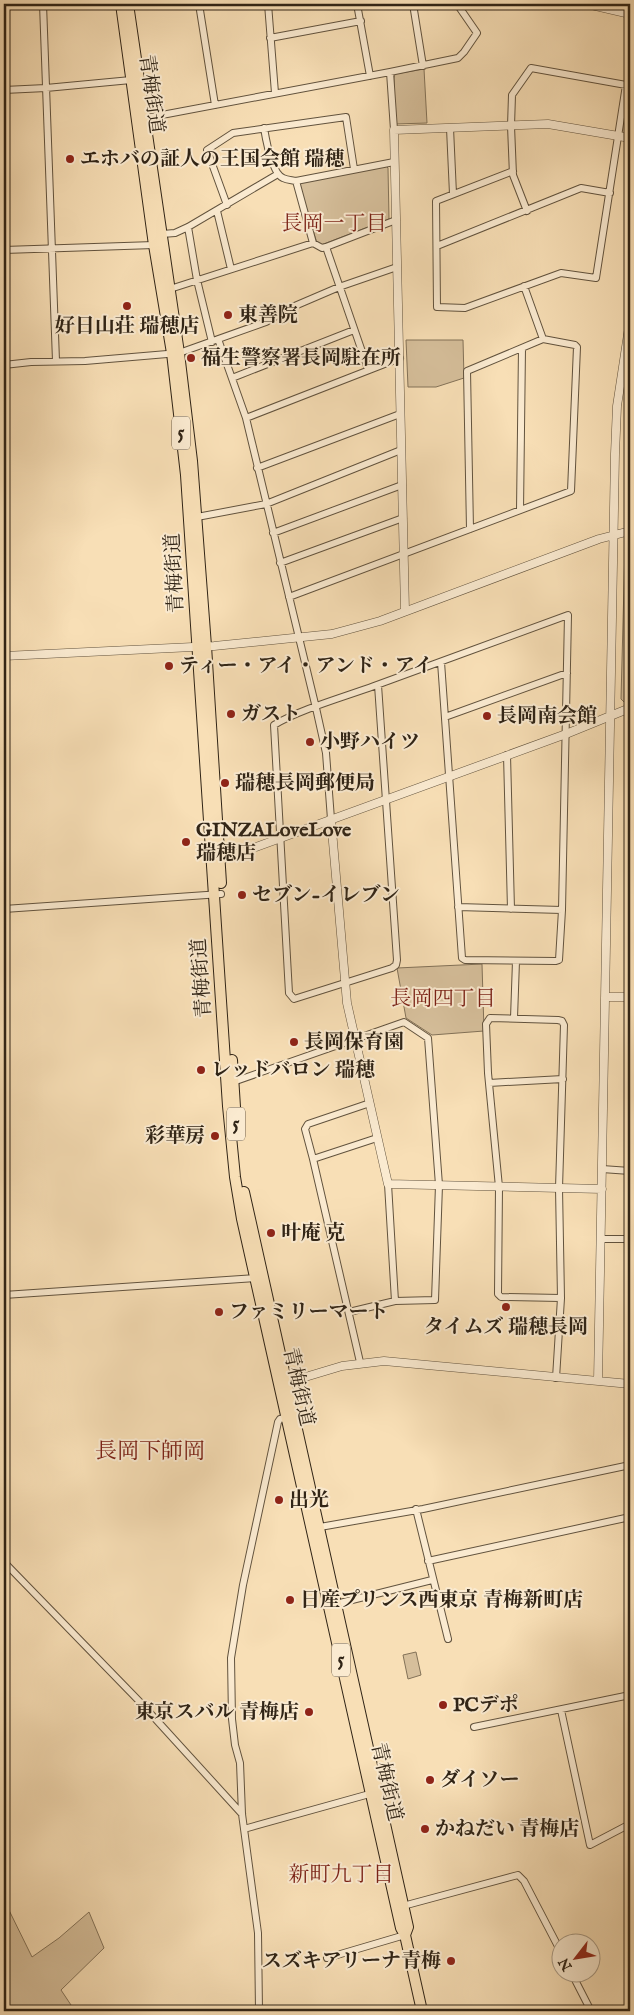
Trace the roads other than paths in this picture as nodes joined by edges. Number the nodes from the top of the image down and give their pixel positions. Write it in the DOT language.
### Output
graph roads {
  1 [pos="42,4"];
  2 [pos="121,4"];
  3 [pos="128,4"];
  4 [pos="199,4"];
  5 [pos="268,4"];
  6 [pos="357,4"];
  7 [pos="414,4"];
  8 [pos="457,4"];
  9 [pos="587,4"];
  10 [pos="630,14"];
  11 [pos="361,21"];
  12 [pos="270,38"];
  13 [pos="423,66"];
  14 [pos="390,72"];
  15 [pos="370,76"];
  16 [pos="131,80"];
  17 [pos="46,88"];
  18 [pos="4,90"];
  19 [pos="274,93"];
  20 [pos="215,105"];
  21 [pos="146,118"];
  22 [pos="511,126"];
  23 [pos="264,128"];
  24 [pos="450,128"];
  25 [pos="394,130"];
  26 [pos="619,136"];
  27 [pos="630,138"];
  28 [pos="394,162"];
  29 [pos="354,170"];
  30 [pos="513,171"];
  31 [pos="278,174"];
  32 [pos="296,181"];
  33 [pos="610,193"];
  34 [pos="453,194"];
  35 [pos="227,205"];
  36 [pos="216,211"];
  37 [pos="527,211"];
  38 [pos="396,220"];
  39 [pos="188,227"];
  40 [pos="162,234"];
  41 [pos="314,243"];
  42 [pos="154,245"];
  43 [pos="437,246"];
  44 [pos="326,247"];
  45 [pos="53,248"];
  46 [pos="4,250"];
  47 [pos="398,267"];
  48 [pos="231,270"];
  49 [pos="198,280"];
  50 [pos="524,286"];
  51 [pos="339,287"];
  52 [pos="170,289"];
  53 [pos="630,321"];
  54 [pos="354,330"];
  55 [pos="543,339"];
  56 [pos="215,340"];
  57 [pos="522,348"];
  58 [pos="175,353"];
  59 [pos="400,358"];
  60 [pos="56,361"];
  61 [pos="4,365"];
  62 [pos="368,369"];
  63 [pos="232,378"];
  64 [pos="400,414"];
  65 [pos="246,418"];
  66 [pos="401,450"];
  67 [pos="257,468"];
  68 [pos="402,485"];
  69 [pos="266,504"];
  70 [pos="520,510"];
  71 [pos="197,517"];
  72 [pos="403,518"];
  73 [pos="470,529"];
  74 [pos="630,530"];
  75 [pos="273,533"];
  76 [pos="613,534"];
  77 [pos="404,554"];
  78 [pos="280,563"];
  79 [pos="289,597"];
  80 [pos="405,611"];
  81 [pos="298,639"];
  82 [pos="202,646"];
  83 [pos="4,656"];
  84 [pos="441,662"];
  85 [pos="567,672"];
  86 [pos="378,685"];
  87 [pos="316,708"];
  88 [pos="630,708"];
  89 [pos="609,716"];
  90 [pos="445,717"];
  91 [pos="566,734"];
  92 [pos="507,755"];
  93 [pos="448,776"];
  94 [pos="385,800"];
  95 [pos="331,819"];
  96 [pos="280,838"];
  97 [pos="216,861"];
  98 [pos="218,894"];
  99 [pos="458,907"];
  100 [pos="4,909"];
  101 [pos="511,909"];
  102 [pos="562,910"];
  103 [pos="516,961"];
  104 [pos="345,983"];
  105 [pos="605,997"];
  106 [pos="630,997"];
  107 [pos="514,1018"];
  108 [pos="355,1040"];
  109 [pos="563,1078"];
  110 [pos="233,1082"];
  111 [pos="489,1083"];
  112 [pos="370,1103"];
  113 [pos="377,1138"];
  114 [pos="313,1159"];
  115 [pos="602,1170"];
  116 [pos="630,1171"];
  117 [pos="388,1184"];
  118 [pos="439,1185"];
  119 [pos="499,1187"];
  120 [pos="559,1188"];
  121 [pos="602,1189"];
  122 [pos="601,1239"];
  123 [pos="630,1239"];
  124 [pos="259,1278"];
  125 [pos="4,1294"];
  126 [pos="560,1298"];
  127 [pos="395,1301"];
  128 [pos="349,1312"];
  129 [pos="360,1362"];
  130 [pos="556,1378"];
  131 [pos="598,1381"];
  132 [pos="283,1384"];
  133 [pos="630,1384"];
  134 [pos="290,1416"];
  135 [pos="630,1465"];
  136 [pos="416,1509"];
  137 [pos="630,1518"];
  138 [pos="320,1528"];
  139 [pos="428,1561"];
  140 [pos="4,1562"];
  141 [pos="432,1580"];
  142 [pos="336,1604"];
  143 [pos="448,1639"];
  144 [pos="630,1696"];
  145 [pos="561,1710"];
  146 [pos="474,1727"];
  147 [pos="375,1793"];
  148 [pos="242,1814"];
  149 [pos="630,1824"];
  150 [pos="244,1828"];
  151 [pos="403,1906"];
  152 [pos="405,1935"];
  153 [pos="552,1935"];
  154 [pos="326,1958"];
  155 [pos="576,1982"];
  156 [pos="259,2011"];
  157 [pos="422,2011"];
  158 [pos="591,2011"];
  1 -- 17 [label="street"];
  2 -- 16 [label="main road, 青梅街道 / 5"];
  3 -- 21 [label="main road, 青梅街道 / 5"];
  4 -- 20 [label="street"];
  5 -- 12 [label="street"];
  6 -- 11 [label="street"];
  7 -- 13 [label="street"];
  8 -- 13 [label="street"];
  9 -- 10 [label="street"];
  11 -- 12 [label="street"];
  11 -- 15 [label="street"];
  12 -- 19 [label="street"];
  13 -- 14 [label="street"];
  14 -- 15 [label="street"];
  14 -- 25 [label="street"];
  15 -- 19 [label="street"];
  16 -- 17 [label="street"];
  16 -- 42 [label="main road, 青梅街道 / 5"];
  17 -- 18 [label="street"];
  17 -- 45 [label="street"];
  19 -- 20 [label="street"];
  20 -- 21 [label="street"];
  21 -- 40 [label="main road, 青梅街道 / 5"];
  22 -- 24 [label="street"];
  22 -- 26 [label="street"];
  22 -- 26 [label="street"];
  22 -- 30 [label="street"];
  23 -- 29 [label="street"];
  23 -- 31 [label="street"];
  23 -- 35 [label="street"];
  24 -- 25 [label="street"];
  24 -- 34 [label="street"];
  25 -- 28 [label="street"];
  26 -- 27 [label="street"];
  26 -- 33 [label="street"];
  28 -- 29 [label="street"];
  28 -- 38 [label="street"];
  29 -- 32 [label="street"];
  30 -- 34 [label="street"];
  30 -- 37 [label="street"];
  31 -- 32 [label="street"];
  31 -- 35 [label="street"];
  32 -- 41 [label="street"];
  33 -- 37 [label="street"];
  33 -- 50 [label="street"];
  34 -- 43 [label="street"];
  35 -- 36 [label="street"];
  36 -- 39 [label="street"];
  36 -- 48 [label="street"];
  37 -- 43 [label="street"];
  38 -- 44 [label="street"];
  38 -- 47 [label="street"];
  39 -- 40 [label="street"];
  39 -- 49 [label="street"];
  40 -- 52 [label="main road, 青梅街道 / 5"];
  41 -- 44 [label="street"];
  41 -- 48 [label="street"];
  42 -- 45 [label="street"];
  42 -- 58 [label="main road, 青梅街道 / 5"];
  43 -- 50 [label="street"];
  44 -- 51 [label="street"];
  45 -- 46 [label="street"];
  45 -- 60 [label="street"];
  47 -- 51 [label="street"];
  47 -- 59 [label="street"];
  48 -- 49 [label="street"];
  49 -- 52 [label="street"];
  49 -- 56 [label="street"];
  50 -- 55 [label="street"];
  51 -- 54 [label="street"];
  51 -- 56 [label="street"];
  52 -- 58 [label="main road, 青梅街道 / 5"];
  53 -- 76 [label="street"];
  54 -- 62 [label="street"];
  54 -- 63 [label="street"];
  55 -- 57 [label="street"];
  55 -- 70 [label="street"];
  56 -- 58 [label="street"];
  56 -- 63 [label="street"];
  57 -- 70 [label="street"];
  57 -- 73 [label="street"];
  58 -- 60 [label="street"];
  58 -- 71 [label="main road, 青梅街道 / 5"];
  58 -- 82 [label="main road, 青梅街道 / 5"];
  59 -- 62 [label="street"];
  59 -- 64 [label="street"];
  60 -- 61 [label="street"];
  62 -- 65 [label="street"];
  63 -- 65 [label="street"];
  64 -- 66 [label="street"];
  64 -- 67 [label="street"];
  65 -- 67 [label="street"];
  66 -- 68 [label="street"];
  66 -- 69 [label="street"];
  67 -- 69 [label="street"];
  68 -- 72 [label="street"];
  68 -- 75 [label="street"];
  69 -- 71 [label="street"];
  69 -- 75 [label="street"];
  70 -- 73 [label="street"];
  71 -- 82 [label="main road, 青梅街道 / 5"];
  72 -- 77 [label="street"];
  72 -- 78 [label="street"];
  73 -- 77 [label="street"];
  74 -- 76 [label="street"];
  75 -- 78 [label="street"];
  76 -- 80 [label="street"];
  76 -- 89 [label="street"];
  77 -- 79 [label="street"];
  77 -- 80 [label="street"];
  78 -- 79 [label="street"];
  79 -- 81 [label="street"];
  80 -- 81 [label="street"];
  81 -- 82 [label="street"];
  81 -- 87 [label="street"];
  82 -- 83 [label="street"];
  82 -- 97 [label="main road, 青梅街道 / 5"];
  84 -- 85 [label="street"];
  84 -- 86 [label="street"];
  84 -- 90 [label="street"];
  85 -- 90 [label="street"];
  85 -- 91 [label="street"];
  86 -- 87 [label="street"];
  86 -- 94 [label="street"];
  87 -- 95 [label="street"];
  87 -- 96 [label="street"];
  88 -- 89 [label="street"];
  89 -- 91 [label="street"];
  89 -- 105 [label="street"];
  90 -- 93 [label="street"];
  91 -- 92 [label="street"];
  91 -- 102 [label="street"];
  92 -- 93 [label="street"];
  92 -- 101 [label="street"];
  93 -- 94 [label="street"];
  93 -- 99 [label="street"];
  94 -- 95 [label="street"];
  94 -- 104 [label="street"];
  95 -- 96 [label="street"];
  95 -- 104 [label="street"];
  96 -- 97 [label="street"];
  96 -- 104 [label="street"];
  97 -- 98 [label="main road, 青梅街道 / 5"];
  98 -- 100 [label="street"];
  98 -- 110 [label="main road, 青梅街道 / 5"];
  98 -- 124 [label="main road, 青梅街道 / 5"];
  99 -- 101 [label="street"];
  99 -- 103 [label="street"];
  101 -- 102 [label="street"];
  102 -- 103 [label="street"];
  103 -- 107 [label="street"];
  104 -- 108 [label="street"];
  105 -- 106 [label="street"];
  105 -- 115 [label="street"];
  107 -- 109 [label="street"];
  107 -- 111 [label="street"];
  108 -- 110 [label="street"];
  108 -- 112 [label="street"];
  108 -- 118 [label="street"];
  109 -- 111 [label="street"];
  109 -- 120 [label="street"];
  110 -- 124 [label="main road, 青梅街道 / 5"];
  111 -- 119 [label="street"];
  112 -- 113 [label="street"];
  112 -- 114 [label="street"];
  113 -- 114 [label="street"];
  113 -- 117 [label="street"];
  114 -- 128 [label="street"];
  115 -- 116 [label="street"];
  115 -- 121 [label="street"];
  117 -- 118 [label="street"];
  117 -- 127 [label="street"];
  118 -- 119 [label="street"];
  118 -- 127 [label="street"];
  119 -- 120 [label="street"];
  119 -- 126 [label="street"];
  120 -- 121 [label="street"];
  120 -- 126 [label="street"];
  121 -- 122 [label="street"];
  122 -- 123 [label="street"];
  122 -- 131 [label="street"];
  124 -- 125 [label="street"];
  124 -- 132 [label="main road, 青梅街道 / 5"];
  126 -- 130 [label="street"];
  127 -- 128 [label="street"];
  128 -- 129 [label="street"];
  129 -- 130 [label="street"];
  129 -- 132 [label="street"];
  130 -- 131 [label="street"];
  131 -- 133 [label="street"];
  132 -- 134 [label="main road, 青梅街道 / 5"];
  134 -- 138 [label="main road, 青梅街道 / 5"];
  134 -- 147 [label="main road, 青梅街道 / 5"];
  134 -- 148 [label="street"];
  135 -- 136 [label="street"];
  136 -- 138 [label="street"];
  136 -- 139 [label="street"];
  137 -- 139 [label="street"];
  138 -- 142 [label="main road, 青梅街道 / 5"];
  139 -- 141 [label="street"];
  140 -- 148 [label="street"];
  141 -- 142 [label="street"];
  141 -- 143 [label="street"];
  142 -- 147 [label="main road, 青梅街道 / 5"];
  144 -- 145 [label="street"];
  145 -- 146 [label="street"];
  145 -- 149 [label="street"];
  147 -- 150 [label="street"];
  147 -- 151 [label="main road, 青梅街道 / 5"];
  147 -- 152 [label="main road, 青梅街道 / 5"];
  148 -- 150 [label="street"];
  150 -- 156 [label="street"];
  151 -- 152 [label="main road, 青梅街道 / 5"];
  151 -- 153 [label="street"];
  152 -- 154 [label="street"];
  152 -- 157 [label="main road, 青梅街道 / 5"];
  155 -- 158 [label="street"];
}
